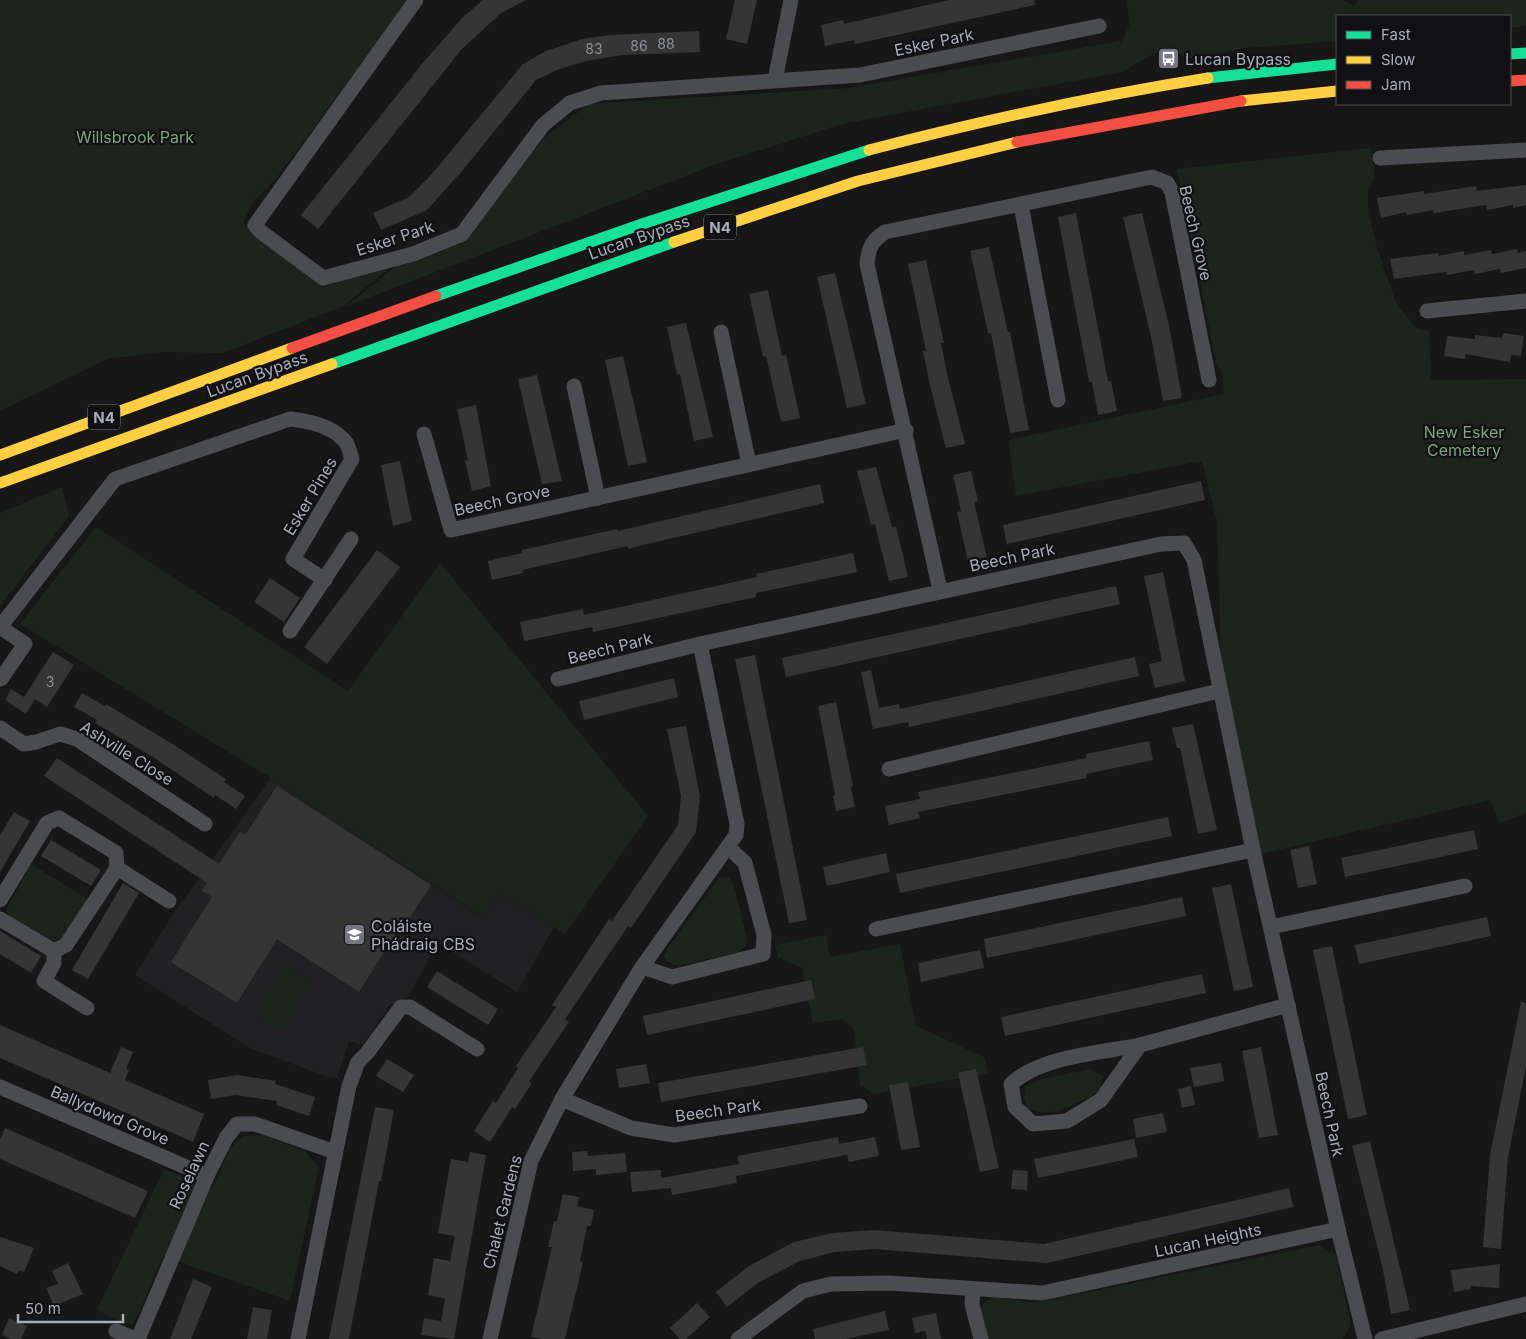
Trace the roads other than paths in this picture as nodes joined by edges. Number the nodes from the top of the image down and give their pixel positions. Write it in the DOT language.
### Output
graph roads {
  1 [pos="416,0"];
  2 [pos="791,0"];
  3 [pos="1099,26"];
  4 [pos="1526,53"];
  5 [pos="1511,54"];
  6 [pos="1336,64"];
  7 [pos="775,80"];
  8 [pos="1526,80"];
  9 [pos="1511,81"];
  10 [pos="1336,91"];
  11 [pos="1526,150"];
  12 [pos="1380,158"];
  13 [pos="1021,205"];
  14 [pos="1526,301"];
  15 [pos="1427,311"];
  16 [pos="721,332"];
  17 [pos="208,378"];
  18 [pos="1209,380"];
  19 [pos="574,386"];
  20 [pos="1058,400"];
  21 [pos="77,414"];
  22 [pos="906,430"];
  23 [pos="424,434"];
  24 [pos="124,440"];
  25 [pos="0,455"];
  26 [pos="750,464"];
  27 [pos="0,483"];
  28 [pos="0,493"];
  29 [pos="598,498"];
  30 [pos="351,538"];
  31 [pos="325,580"];
  32 [pos="940,590"];
  33 [pos="0,627"];
  34 [pos="290,631"];
  35 [pos="700,644"];
  36 [pos="558,678"];
  37 [pos="1,679"];
  38 [pos="1220,691"];
  39 [pos="0,728"];
  40 [pos="888,769"];
  41 [pos="205,824"];
  42 [pos="728,847"];
  43 [pos="1253,850"];
  44 [pos="116,868"];
  45 [pos="1466,886"];
  46 [pos="0,900"];
  47 [pos="169,900"];
  48 [pos="0,918"];
  49 [pos="1271,927"];
  50 [pos="876,929"];
  51 [pos="54,951"];
  52 [pos="642,967"];
  53 [pos="1288,1005"];
  54 [pos="87,1008"];
  55 [pos="1140,1045"];
  56 [pos="477,1049"];
  57 [pos="0,1087"];
  58 [pos="562,1099"];
  59 [pos="860,1106"];
  60 [pos="335,1152"];
  61 [pos="207,1176"];
  62 [pos="1338,1230"];
  63 [pos="973,1289"];
  64 [pos="1526,1304"];
  65 [pos="116,1331"];
  66 [pos="1434,1333"];
  67 [pos="136,1339"];
  68 [pos="298,1339"];
  69 [pos="490,1339"];
  70 [pos="738,1339"];
  71 [pos="981,1339"];
  72 [pos="1365,1339"];
  73 [pos="1382,1339"];
  1 -- 7 [label="street, Esker Park"];
  2 -- 7 [label="street"];
  3 -- 7 [label="street, Esker Park"];
  4 -- 5 [label="highway"];
  6 -- 17 [label="highway, Lucan Bypass / N4"];
  8 -- 9 [label="highway"];
  10 -- 24 [label="highway, Lucan Bypass / N4"];
  11 -- 12 [label="street"];
  13 -- 18 [label="street, Beech Grove"];
  13 -- 20 [label="street"];
  13 -- 22 [label="street, Beech Grove"];
  14 -- 15 [label="street"];
  16 -- 26 [label="street"];
  17 -- 21 [label="highway"];
  17 -- 25 [label="highway, Lucan Bypass / N4"];
  19 -- 29 [label="street"];
  22 -- 26 [label="street, Beech Grove"];
  22 -- 32 [label="street, Beech Grove"];
  23 -- 29 [label="street, Beech Grove"];
  24 -- 27 [label="highway, Lucan Bypass / N4"];
  24 -- 28 [label="highway"];
  26 -- 29 [label="street, Beech Grove"];
  30 -- 31 [label="street"];
  31 -- 33 [label="street, Esker Pines"];
  31 -- 34 [label="street"];
  32 -- 35 [label="street, Beech Park"];
  32 -- 38 [label="street, Beech Park"];
  33 -- 37 [label="street"];
  35 -- 36 [label="street, Beech Park"];
  35 -- 42 [label="street"];
  38 -- 40 [label="street"];
  38 -- 43 [label="street, Beech Park"];
  39 -- 41 [label="street, Ashville Close"];
  42 -- 52 [label="street"];
  42 -- 52 [label="street"];
  43 -- 49 [label="street, Beech Park"];
  43 -- 50 [label="street"];
  44 -- 46 [label="street"];
  44 -- 47 [label="street"];
  44 -- 51 [label="street"];
  45 -- 49 [label="street"];
  48 -- 51 [label="street"];
  49 -- 53 [label="street, Beech Park"];
  51 -- 54 [label="street"];
  52 -- 58 [label="street"];
  53 -- 55 [label="street"];
  53 -- 62 [label="street, Beech Park"];
  55 -- 55 [label="street"];
  56 -- 60 [label="street"];
  57 -- 61 [label="street, Ballydowd Grove"];
  58 -- 59 [label="street, Beech Park"];
  58 -- 69 [label="street, Chalet Gardens"];
  60 -- 61 [label="street, Roselawn"];
  60 -- 68 [label="street"];
  61 -- 67 [label="street, Roselawn"];
  62 -- 63 [label="street, Lucan Heights"];
  62 -- 72 [label="street"];
  63 -- 70 [label="street, Lucan Heights"];
  63 -- 71 [label="street"];
  64 -- 66 [label="street"];
  65 -- 67 [label="street, Roselawn"];
  66 -- 73 [label="street"];
}
